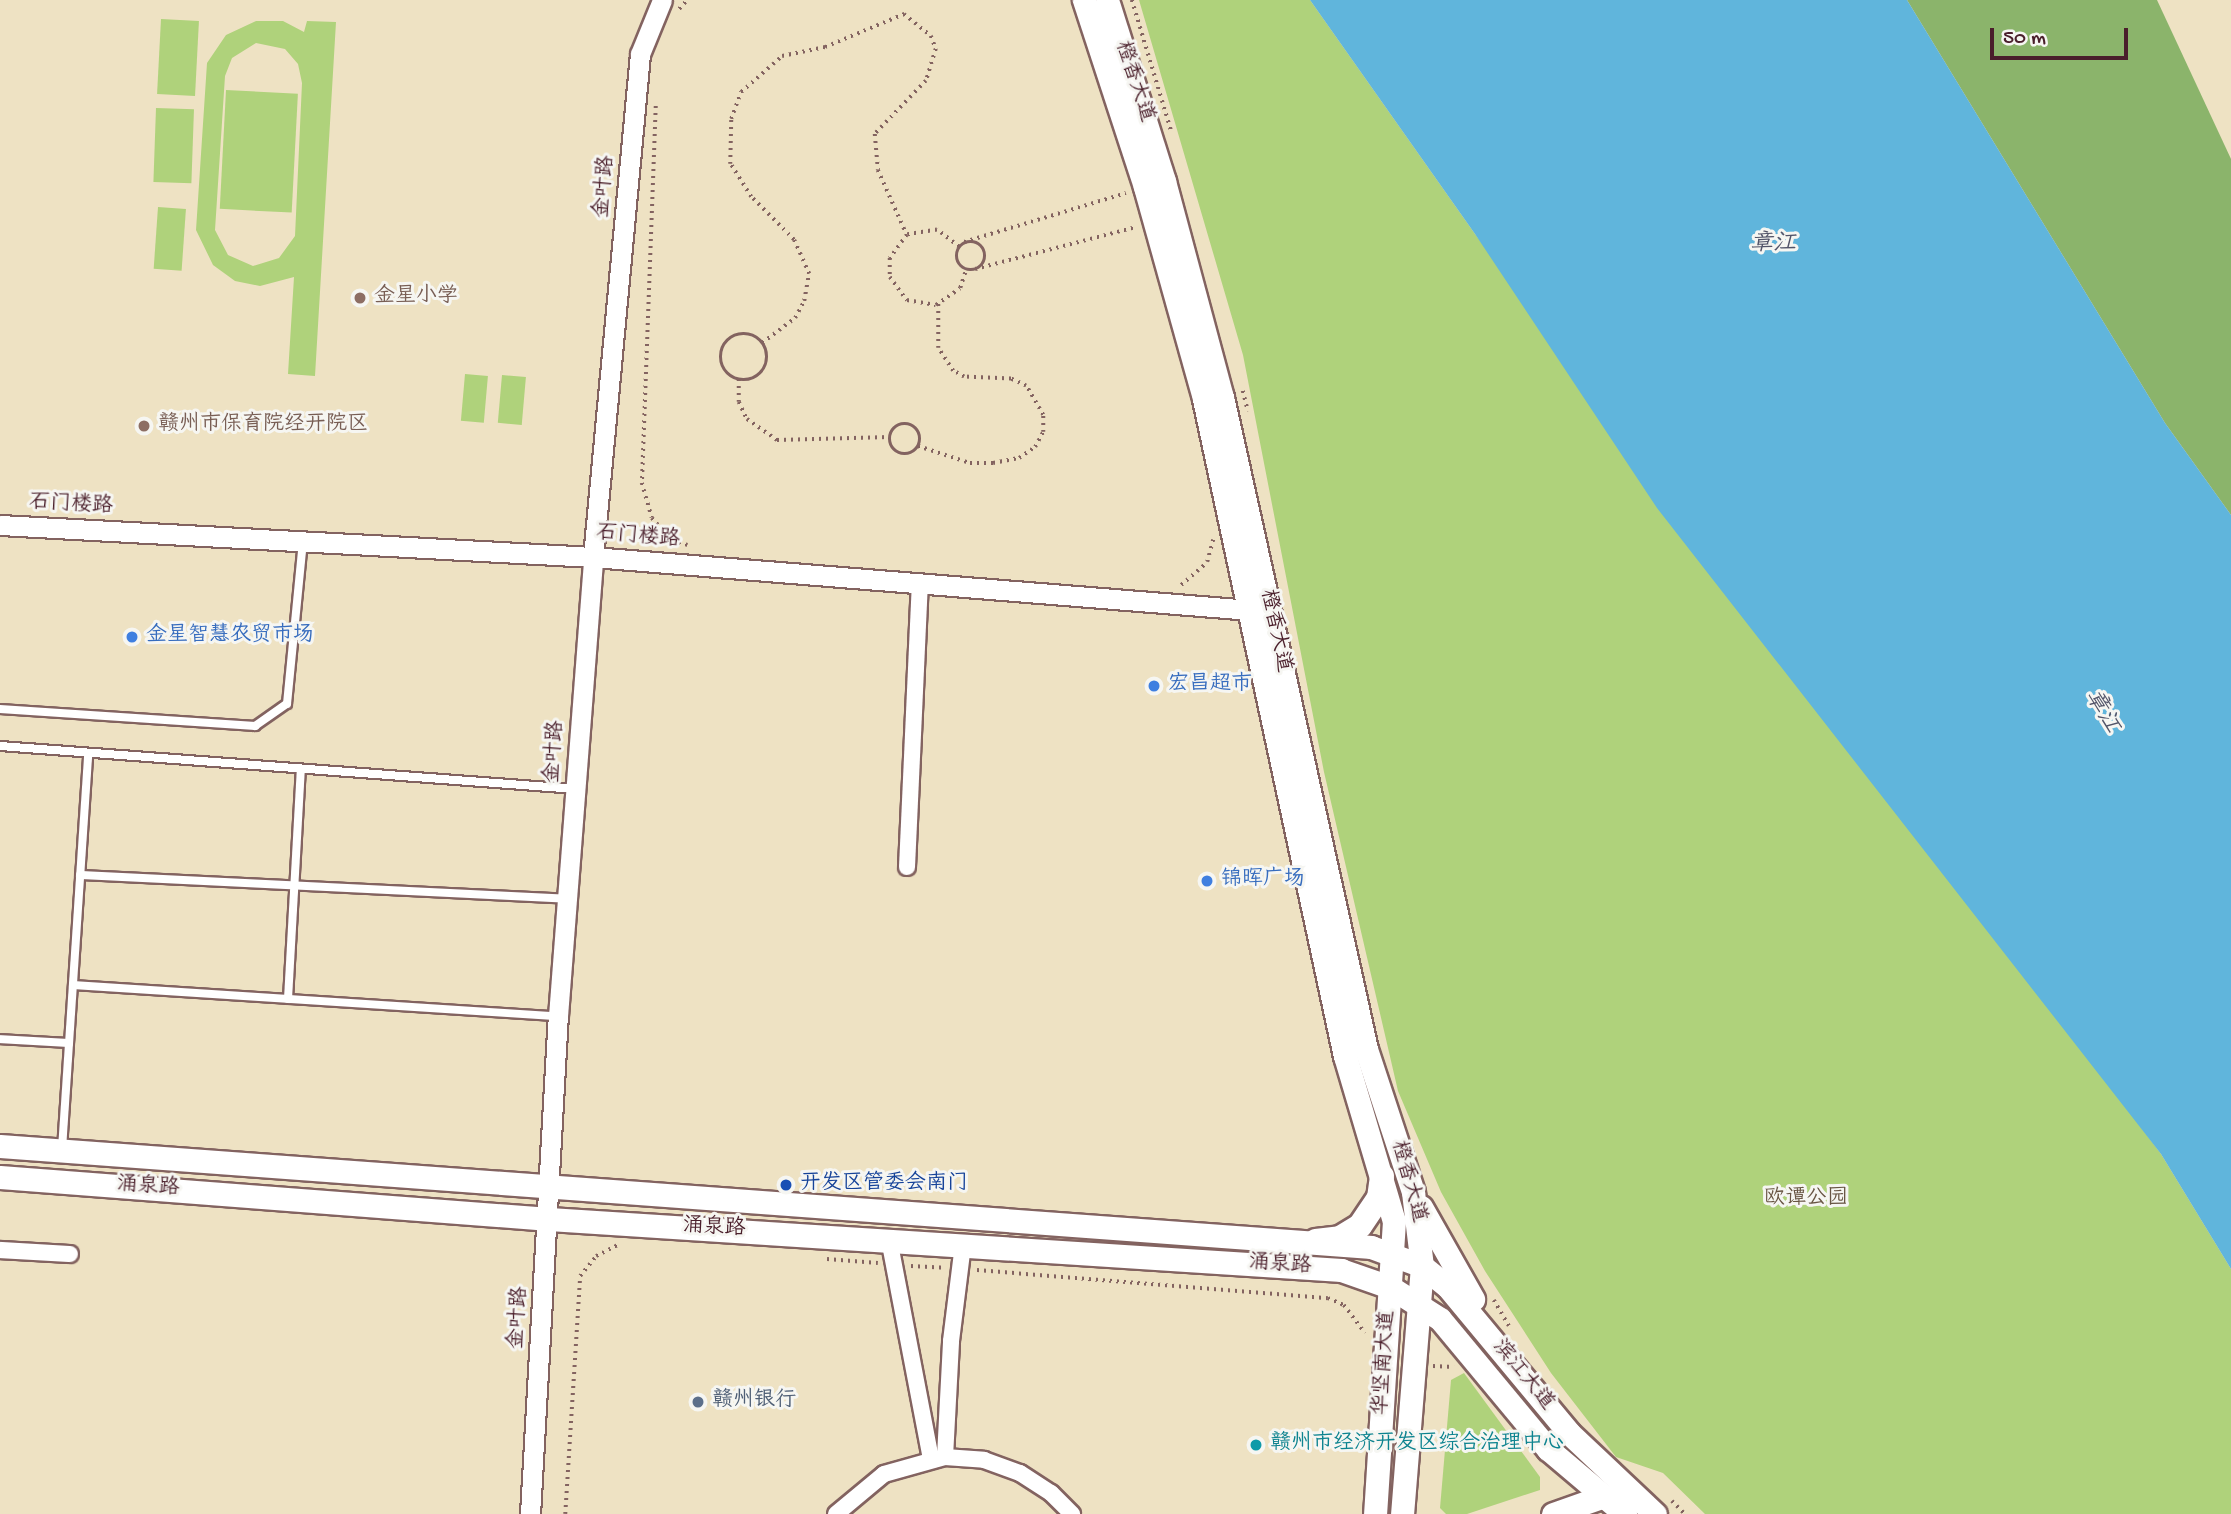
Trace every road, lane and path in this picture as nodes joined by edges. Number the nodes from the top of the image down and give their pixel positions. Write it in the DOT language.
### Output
graph roads {
  1 [pos="662,0"];
  2 [pos="687,0"];
  3 [pos="1084,0"];
  4 [pos="1107,0"];
  5 [pos="1132,0"];
  6 [pos="671,19"];
  7 [pos="656,103"];
  8 [pos="1173,135"];
  9 [pos="1132,191"];
  10 [pos="1142,226"];
  11 [pos="907,235"];
  12 [pos="964,242"];
  13 [pos="959,247"];
  14 [pos="966,269"];
  15 [pos="975,269"];
  16 [pos="938,304"];
  17 [pos="762,343"];
  18 [pos="738,379"];
  19 [pos="1242,385"];
  20 [pos="1251,425"];
  21 [pos="890,437"];
  22 [pos="918,446"];
  23 [pos="0,525"];
  24 [pos="1213,529"];
  25 [pos="303,541"];
  26 [pos="692,545"];
  27 [pos="593,557"];
  28 [pos="1173,585"];
  29 [pos="920,586"];
  30 [pos="1259,611"];
  31 [pos="0,709"];
  32 [pos="0,746"];
  33 [pos="88,754"];
  34 [pos="301,769"];
  35 [pos="576,789"];
  36 [pos="907,867"];
  37 [pos="80,875"];
  38 [pos="294,886"];
  39 [pos="568,899"];
  40 [pos="73,985"];
  41 [pos="288,999"];
  42 [pos="558,1016"];
  43 [pos="0,1039"];
  44 [pos="69,1044"];
  45 [pos="0,1146"];
  46 [pos="62,1150"];
  47 [pos="1382,1176"];
  48 [pos="0,1177"];
  49 [pos="550,1185"];
  50 [pos="1413,1192"];
  51 [pos="549,1219"];
  52 [pos="889,1239"];
  53 [pos="1316,1241"];
  54 [pos="963,1244"];
  55 [pos="0,1250"];
  56 [pos="70,1254"];
  57 [pos="1393,1255"];
  58 [pos="1422,1266"];
  59 [pos="1390,1287"];
  60 [pos="1492,1298"];
  61 [pos="1420,1305"];
  62 [pos="1511,1329"];
  63 [pos="1522,1375"];
  64 [pos="938,1458"];
  65 [pos="1604,1496"];
  66 [pos="1660,1504"];
  67 [pos="530,1514"];
  68 [pos="836,1514"];
  69 [pos="1072,1514"];
  70 [pos="1375,1514"];
  71 [pos="1402,1514"];
  72 [pos="1553,1514"];
  73 [pos="1625,1514"];
  74 [pos="1685,1514"];
  1 -- 27 [label="street, 金叶路"];
  2 -- 6 [label="path"];
  3 -- 9 [label="main road, 橙香大道"];
  4 -- 30 [label="main road, 橙香大道"];
  5 -- 8 [label="path"];
  7 -- 26 [label="path"];
  9 -- 10 [label="main road, 橙香大道"];
  9 -- 12 [label="path"];
  10 -- 15 [label="path"];
  10 -- 30 [label="main road, 橙香大道"];
  11 -- 13 [label="path"];
  11 -- 16 [label="path"];
  11 -- 17 [label="path"];
  12 -- 13 [label="path"];
  12 -- 15 [label="path"];
  13 -- 14 [label="path"];
  14 -- 15 [label="path"];
  14 -- 16 [label="path"];
  16 -- 22 [label="path"];
  17 -- 18 [label="path"];
  17 -- 18 [label="path"];
  18 -- 21 [label="path"];
  19 -- 20 [label="path"];
  21 -- 22 [label="path"];
  21 -- 22 [label="path"];
  23 -- 25 [label="street, 石门楼路"];
  24 -- 28 [label="path"];
  25 -- 27 [label="street, 石门楼路"];
  25 -- 31 [label="lane"];
  27 -- 29 [label="street, 石门楼路"];
  27 -- 35 [label="street, 金叶路"];
  29 -- 30 [label="street, 石门楼路"];
  29 -- 36 [label="street"];
  30 -- 47 [label="main road, 橙香大道"];
  30 -- 50 [label="main road, 橙香大道"];
  32 -- 33 [label="lane"];
  33 -- 34 [label="lane"];
  33 -- 37 [label="lane"];
  34 -- 35 [label="lane"];
  34 -- 38 [label="lane"];
  35 -- 39 [label="street, 金叶路"];
  37 -- 38 [label="lane"];
  37 -- 40 [label="lane"];
  38 -- 39 [label="lane"];
  38 -- 41 [label="lane"];
  39 -- 42 [label="street, 金叶路"];
  40 -- 41 [label="lane"];
  40 -- 44 [label="lane"];
  41 -- 42 [label="lane"];
  42 -- 49 [label="street, 金叶路"];
  43 -- 44 [label="lane"];
  44 -- 46 [label="lane"];
  45 -- 46 [label="main road, 涌泉路"];
  46 -- 49 [label="main road, 涌泉路"];
  47 -- 53 [label="main road"];
  47 -- 57 [label="main road, 橙香大道"];
  48 -- 51 [label="main road, 涌泉路"];
  49 -- 51 [label="street, 金叶路"];
  49 -- 53 [label="main road, 涌泉路"];
  50 -- 58 [label="main road, 橙香大道"];
  50 -- 63 [label="main road"];
  51 -- 52 [label="main road, 涌泉路"];
  51 -- 67 [label="street, 金叶路"];
  52 -- 54 [label="main road, 涌泉路"];
  52 -- 64 [label="street"];
  53 -- 57 [label="main road, 涌泉路"];
  54 -- 59 [label="main road, 涌泉路"];
  54 -- 64 [label="street"];
  55 -- 56 [label="street"];
  57 -- 58 [label="main road, 涌泉路"];
  57 -- 59 [label="main road, 华坚南大道"];
  58 -- 61 [label="main road, 华坚南大道"];
  58 -- 63 [label="main road, 滨江大道"];
  59 -- 61 [label="main road, 涌泉路"];
  59 -- 70 [label="main road, 华坚南大道"];
  60 -- 62 [label="path"];
  61 -- 65 [label="main road, 滨江大道"];
  61 -- 71 [label="main road, 华坚南大道"];
  63 -- 66 [label="main road, 滨江大道"];
  64 -- 68 [label="street"];
  64 -- 69 [label="street"];
  65 -- 72 [label="main road"];
  65 -- 73 [label="main road, 滨江大道"];
  66 -- 74 [label="path"];
}
